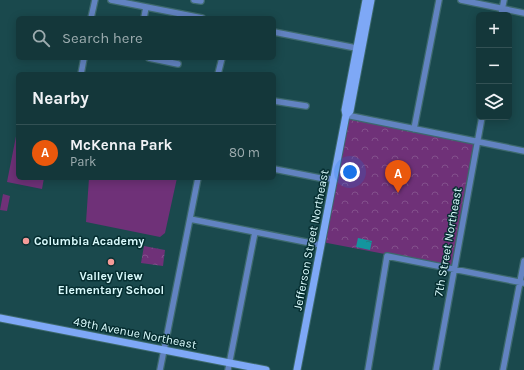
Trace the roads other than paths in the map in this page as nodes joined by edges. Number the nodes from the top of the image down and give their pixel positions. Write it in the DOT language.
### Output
graph roads {
  1 [pos="95,0"];
  2 [pos="111,0"];
  3 [pos="194,0"];
  4 [pos="366,0"];
  5 [pos="371,0"];
  6 [pos="439,0"];
  7 [pos="461,0"];
  8 [pos="504,0"];
  9 [pos="201,1"];
  10 [pos="146,7"];
  11 [pos="502,8"];
  12 [pos="501,12"];
  13 [pos="524,13"];
  14 [pos="91,16"];
  15 [pos="144,16"];
  16 [pos="192,16"];
  17 [pos="276,32"];
  18 [pos="356,48"];
  19 [pos="84,60"];
  20 [pos="159,60"];
  21 [pos="222,60"];
  22 [pos="178,64"];
  23 [pos="81,72"];
  24 [pos="218,72"];
  25 [pos="276,101"];
  26 [pos="306,106"];
  27 [pos="346,115"];
  28 [pos="481,120"];
  29 [pos="414,129"];
  30 [pos="477,142"];
  31 [pos="524,151"];
  32 [pos="276,168"];
  33 [pos="333,179"];
  34 [pos="198,180"];
  35 [pos="190,219"];
  36 [pos="255,232"];
  37 [pos="321,245"];
  38 [pos="524,261"];
  39 [pos="454,270"];
  40 [pos="522,283"];
  41 [pos="0,318"];
  42 [pos="164,350"];
  43 [pos="229,366"];
  44 [pos="160,370"];
  45 [pos="266,370"];
  46 [pos="298,370"];
  47 [pos="368,370"];
  48 [pos="436,370"];
  49 [pos="503,370"];
  1 -- 14 [label="street"];
  2 -- 10 [label="street"];
  3 -- 9 [label="street"];
  4 -- 18 [label="street, Jefferson Street Northeast"];
  5 -- 27 [label="street, Jefferson Street Northeast"];
  6 -- 29 [label="street"];
  7 -- 11 [label="street"];
  8 -- 11 [label="street"];
  10 -- 15 [label="street"];
  10 -- 16 [label="street"];
  11 -- 12 [label="street"];
  11 -- 13 [label="street"];
  17 -- 18 [label="street"];
  18 -- 27 [label="street, Jefferson Street Northeast"];
  19 -- 23 [label="street"];
  20 -- 22 [label="street"];
  21 -- 24 [label="street"];
  25 -- 26 [label="street"];
  27 -- 29 [label="street"];
  27 -- 33 [label="street, Jefferson Street Northeast"];
  28 -- 30 [label="street, 7th Street Northeast"];
  29 -- 30 [label="street"];
  30 -- 31 [label="street"];
  30 -- 39 [label="street, 7th Street Northeast"];
  32 -- 33 [label="street"];
  33 -- 37 [label="street, Jefferson Street Northeast"];
  34 -- 35 [label="street"];
  35 -- 36 [label="street"];
  35 -- 42 [label="street"];
  36 -- 37 [label="street"];
  36 -- 43 [label="street"];
  37 -- 46 [label="street, Jefferson Street Northeast"];
  38 -- 40 [label="street"];
  39 -- 40 [label="street"];
  39 -- 47 [label="street"];
  39 -- 48 [label="street, 7th Street Northeast"];
  40 -- 49 [label="street"];
  41 -- 42 [label="street, 49th Avenue Northeast"];
  42 -- 43 [label="street, 49th Avenue Northeast"];
  42 -- 44 [label="street"];
  43 -- 45 [label="street, 49th Avenue Northeast"];
}
